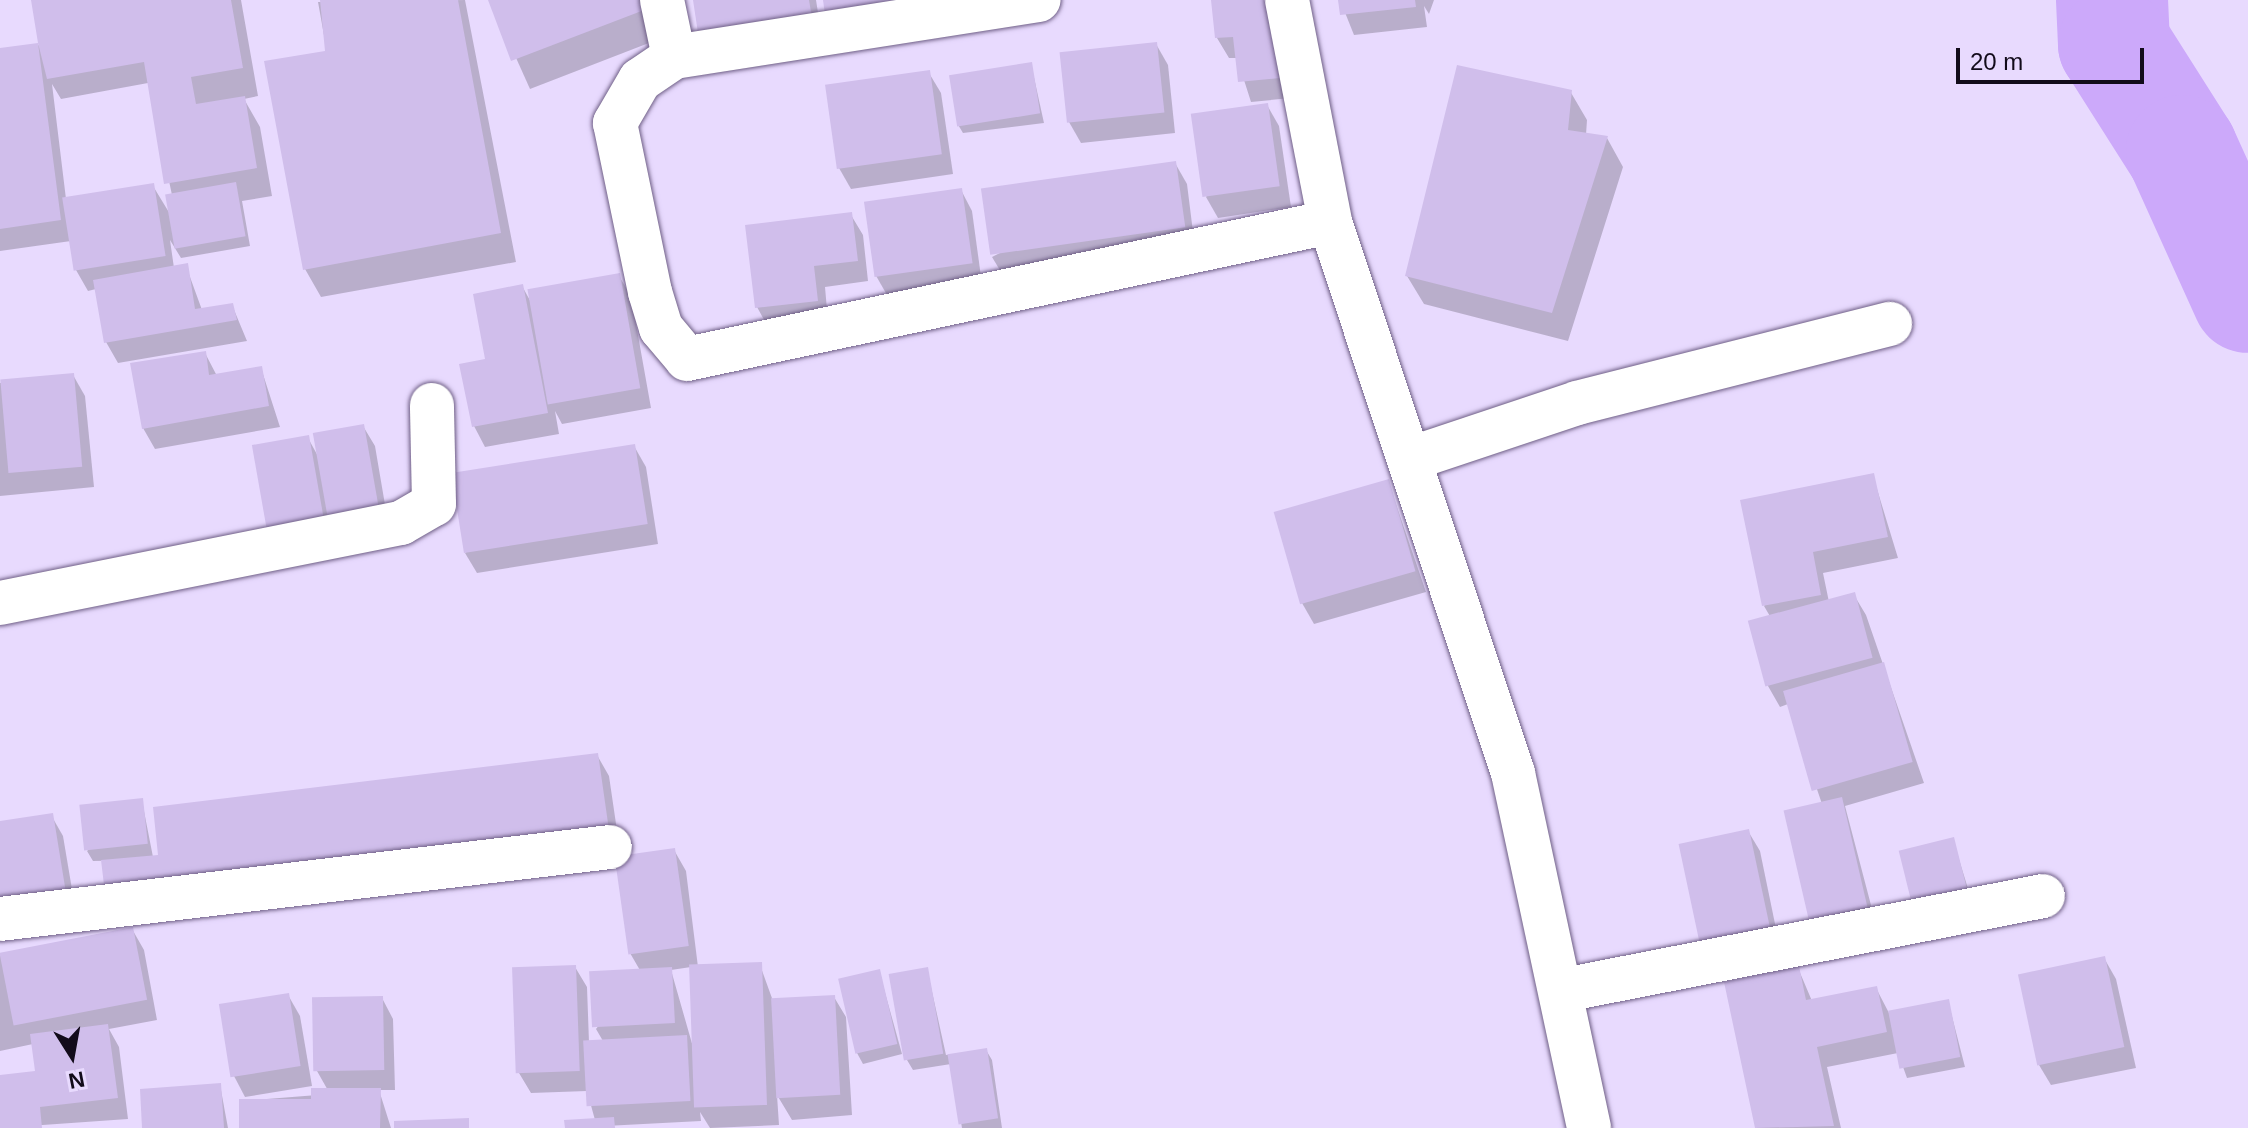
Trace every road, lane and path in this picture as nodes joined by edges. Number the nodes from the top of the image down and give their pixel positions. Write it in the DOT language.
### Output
graph roads {
  1 [pos="662,0"];
  2 [pos="1039,0"];
  3 [pos="1287,0"];
  4 [pos="674,57"];
  5 [pos="1330,222"];
  6 [pos="1890,324"];
  7 [pos="432,405"];
  8 [pos="1413,458"];
  9 [pos="0,603"];
  10 [pos="610,847"];
  11 [pos="2043,896"];
  12 [pos="0,919"];
  13 [pos="1564,990"];
  14 [pos="1589,1128"];
  1 -- 4 [label="street"];
  2 -- 4 [label="street"];
  3 -- 5 [label="street"];
  4 -- 5 [label="street"];
  5 -- 8 [label="street"];
  6 -- 8 [label="street"];
  7 -- 9 [label="street"];
  8 -- 13 [label="street"];
  10 -- 12 [label="street"];
  11 -- 13 [label="street"];
  13 -- 14 [label="street"];
}
